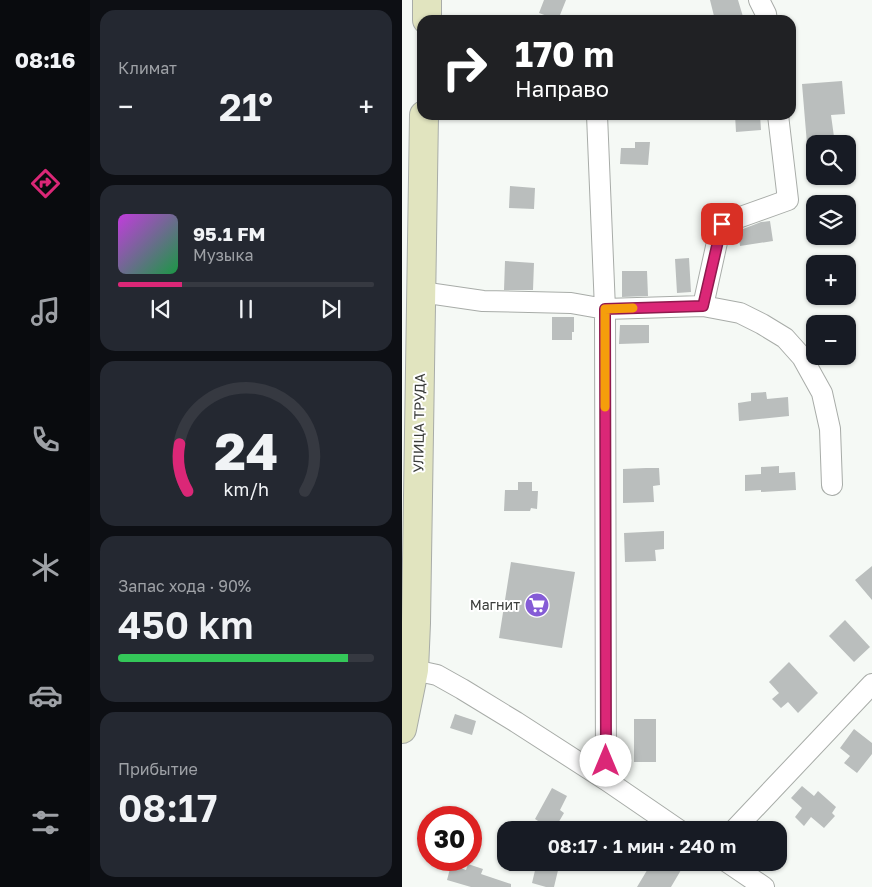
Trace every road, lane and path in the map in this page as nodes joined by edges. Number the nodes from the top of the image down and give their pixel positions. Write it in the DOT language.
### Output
graph roads {
  1 [pos="427,0"];
  2 [pos="759,0"];
  3 [pos="427,15"];
  4 [pos="766,15"];
  5 [pos="424,120"];
  6 [pos="597,120"];
  7 [pos="779,120"];
  8 [pos="421,292"];
  9 [pos="703,306"];
  10 [pos="605,309"];
  11 [pos="832,485"];
  12 [pos="409,622"];
  13 [pos="414,670"];
  14 [pos="872,684"];
  15 [pos="402,729"];
  16 [pos="606,780"];
  17 [pos="666,821"];
  18 [pos="743,821"];
  19 [pos="740,871"];
  20 [pos="764,887"];
  1 -- 3 [label="street"];
  2 -- 4 [label="street"];
  5 -- 8 [label="street, УЛИЦА ТРУДА"];
  6 -- 10 [label="street"];
  7 -- 9 [label="street"];
  8 -- 10 [label="street"];
  8 -- 12 [label="street, УЛИЦА ТРУДА"];
  9 -- 10 [label="street"];
  9 -- 11 [label="street"];
  10 -- 16 [label="street"];
  12 -- 13 [label="street, УЛИЦА ТРУДА"];
  13 -- 15 [label="street, УЛИЦА ТРУДА"];
  13 -- 16 [label="street"];
  14 -- 18 [label="street"];
  16 -- 17 [label="street"];
  19 -- 20 [label="street"];
}
